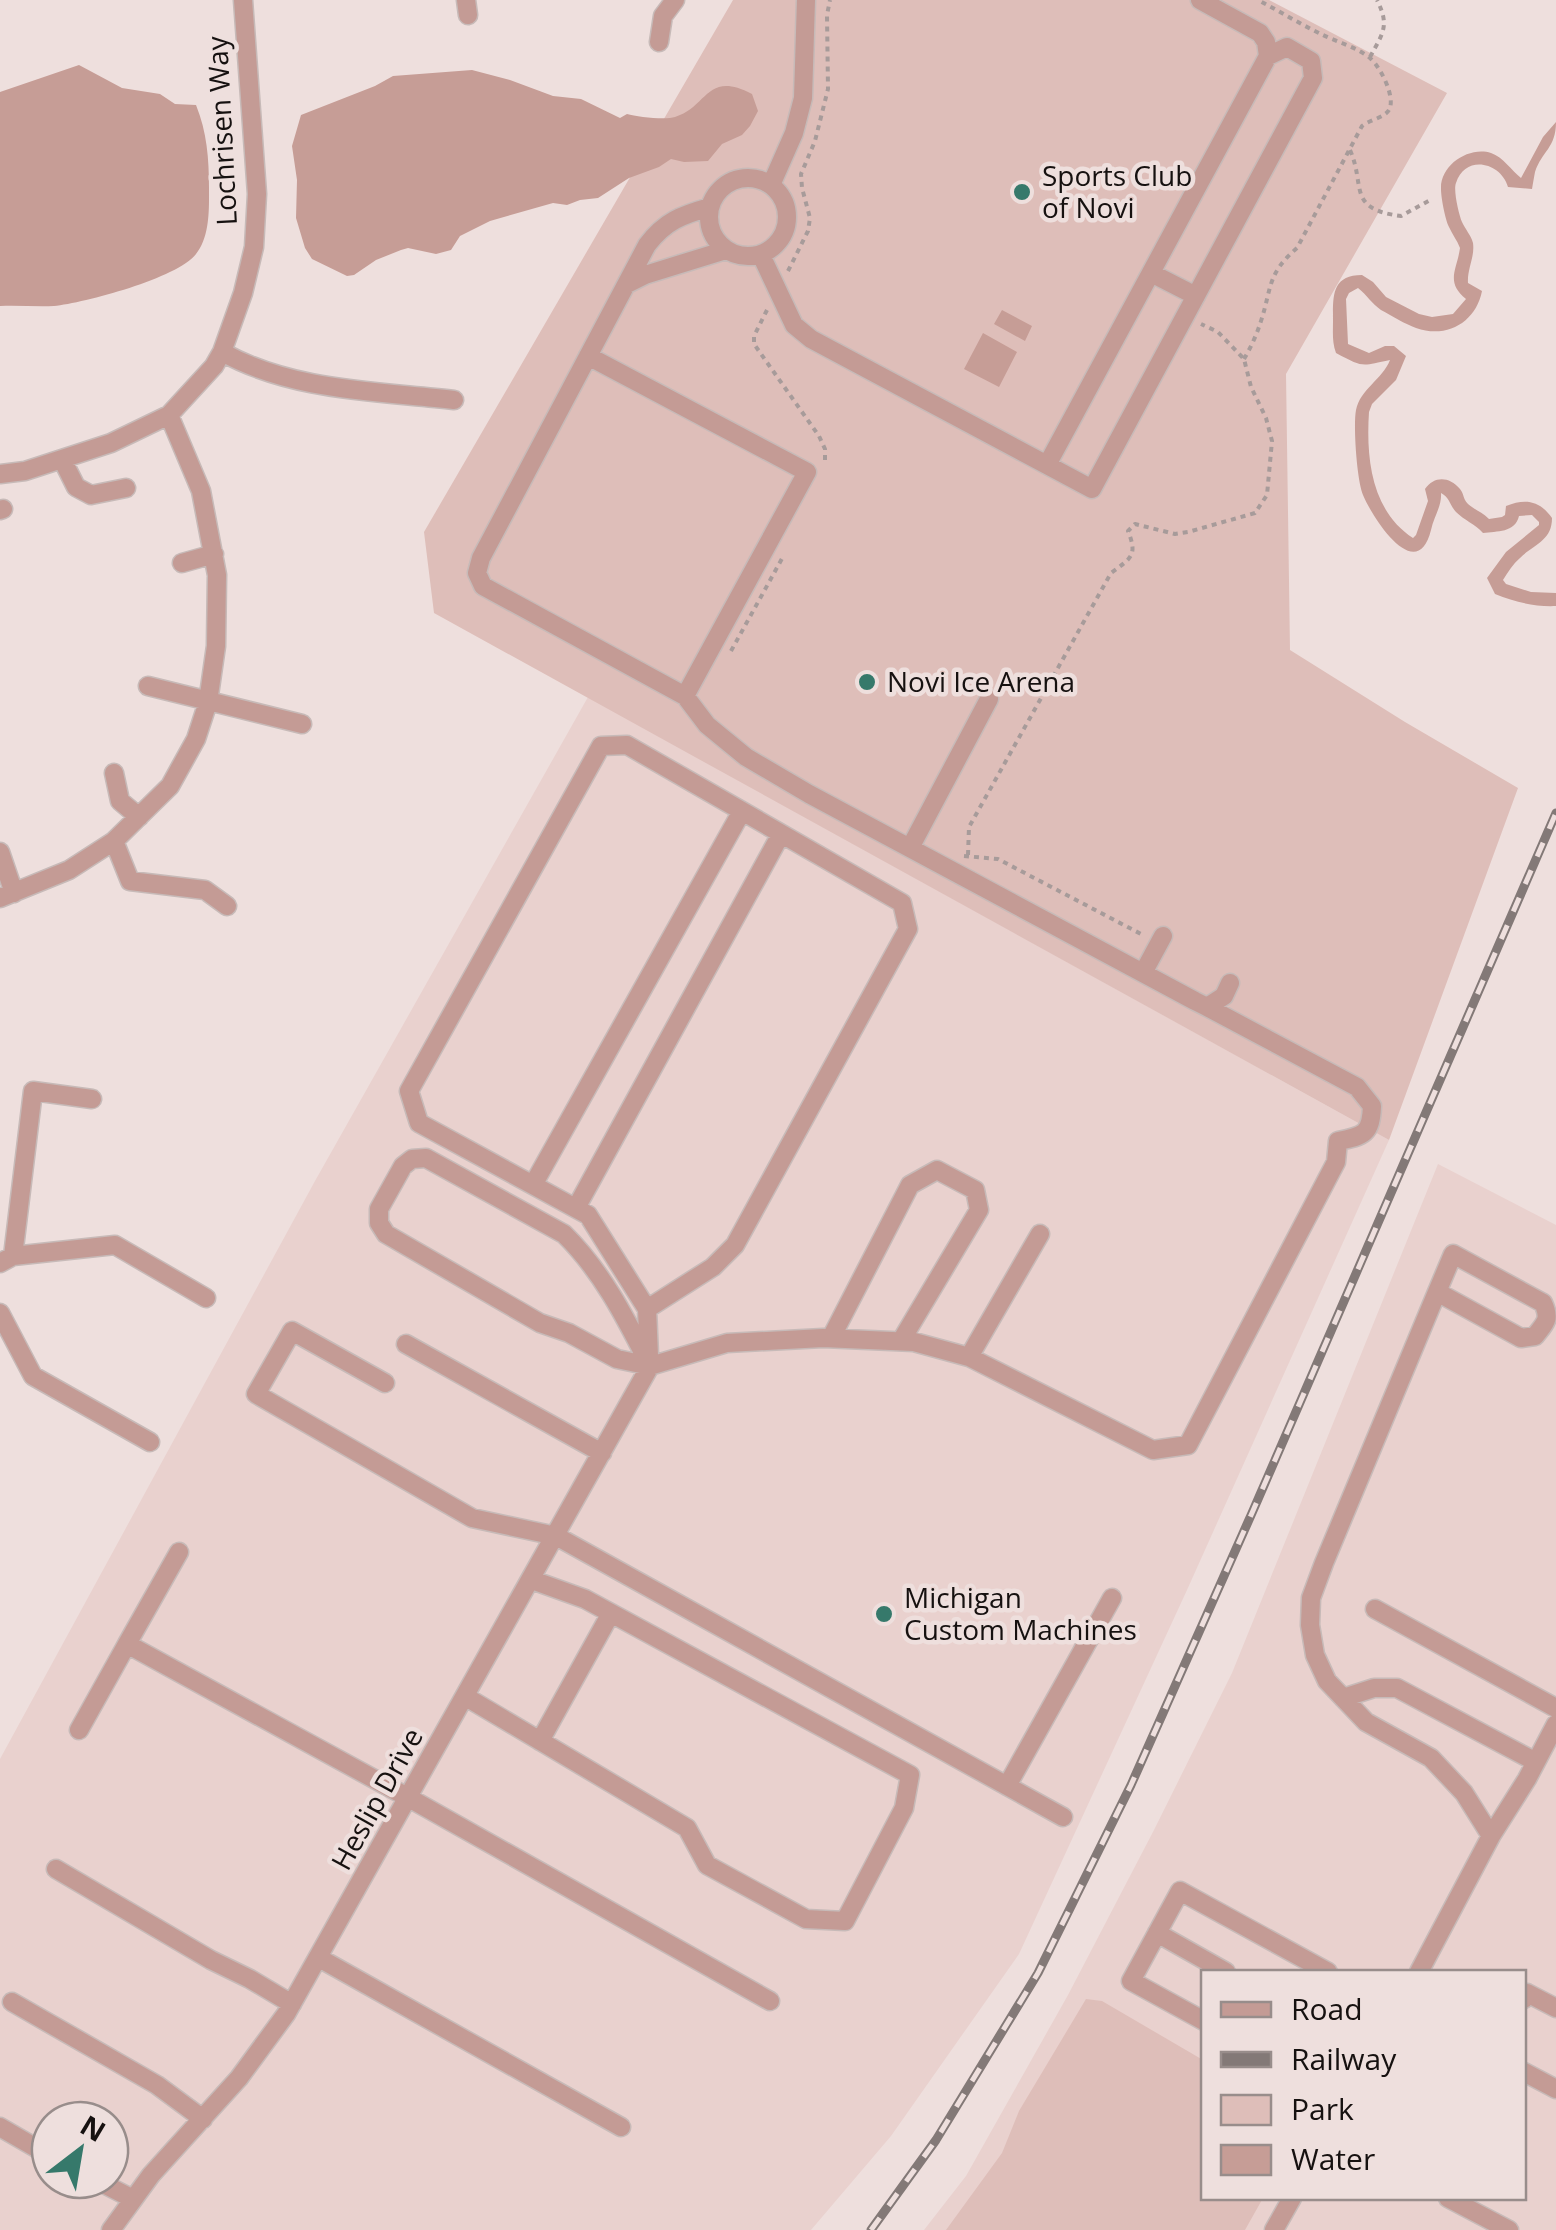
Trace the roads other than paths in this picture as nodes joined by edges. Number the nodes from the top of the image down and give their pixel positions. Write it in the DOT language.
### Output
graph roads {
  1 [pos="243,0"];
  2 [pos="676,0"];
  3 [pos="806,0"];
  4 [pos="1200,0"];
  5 [pos="659,42"];
  6 [pos="1268,56"];
  7 [pos="771,186"];
  8 [pos="710,207"];
  9 [pos="726,250"];
  10 [pos="761,255"];
  11 [pos="1151,272"];
  12 [pos="627,284"];
  13 [pos="1196,296"];
  14 [pos="222,352"];
  15 [pos="588,356"];
  16 [pos="454,400"];
  17 [pos="170,415"];
  18 [pos="62,459"];
  19 [pos="1047,465"];
  20 [pos="0,474"];
  21 [pos="126,488"];
  22 [pos="214,554"];
  23 [pos="182,564"];
  24 [pos="148,686"];
  25 [pos="685,696"];
  26 [pos="989,699"];
  27 [pos="208,702"];
  28 [pos="302,724"];
  29 [pos="114,772"];
  30 [pos="742,811"];
  31 [pos="139,817"];
  32 [pos="781,834"];
  33 [pos="114,841"];
  34 [pos="910,848"];
  35 [pos="0,852"];
  36 [pos="7,895"];
  37 [pos="226,906"];
  38 [pos="1163,936"];
  39 [pos="1144,973"];
  40 [pos="1231,994"];
  41 [pos="1207,1007"];
  42 [pos="92,1099"];
  43 [pos="533,1185"];
  44 [pos="576,1208"];
  45 [pos="1040,1234"];
  46 [pos="7,1259"];
  47 [pos="1437,1292"];
  48 [pos="206,1298"];
  49 [pos="646,1309"];
  50 [pos="0,1313"];
  51 [pos="831,1338"];
  52 [pos="901,1341"];
  53 [pos="406,1344"];
  54 [pos="969,1357"];
  55 [pos="650,1366"];
  56 [pos="384,1383"];
  57 [pos="150,1442"];
  58 [pos="602,1454"];
  59 [pos="556,1536"];
  60 [pos="179,1552"];
  61 [pos="532,1580"];
  62 [pos="1112,1598"];
  63 [pos="1376,1609"];
  64 [pos="611,1614"];
  65 [pos="127,1644"];
  66 [pos="466,1697"];
  67 [pos="1343,1698"];
  68 [pos="1556,1708"];
  69 [pos="1556,1724"];
  70 [pos="79,1730"];
  71 [pos="540,1741"];
  72 [pos="1536,1762"];
  73 [pos="1007,1786"];
  74 [pos="410,1798"];
  75 [pos="1063,1817"];
  76 [pos="1491,1836"];
  77 [pos="56,1869"];
  78 [pos="1157,1933"];
  79 [pos="319,1958"];
  80 [pos="1222,1970"];
  81 [pos="1318,1970"];
  82 [pos="1421,1970"];
  83 [pos="1526,1995"];
  84 [pos="770,2001"];
  85 [pos="12,2002"];
  86 [pos="292,2004"];
  87 [pos="1556,2008"];
  88 [pos="1201,2019"];
  89 [pos="1526,2073"];
  90 [pos="1556,2089"];
  91 [pos="203,2118"];
  92 [pos="0,2127"];
  93 [pos="622,2127"];
  94 [pos="30,2144"];
  95 [pos="130,2198"];
  96 [pos="133,2200"];
  97 [pos="1291,2200"];
  98 [pos="1452,2200"];
  99 [pos="111,2230"];
  100 [pos="1274,2230"];
  101 [pos="1509,2230"];
  1 -- 14 [label="street, Lochrisen Way"];
  2 -- 5 [label="street"];
  3 -- 7 [label="street"];
  4 -- 6 [label="street"];
  6 -- 11 [label="street"];
  6 -- 13 [label="street"];
  7 -- 8 [label="street"];
  7 -- 10 [label="street"];
  8 -- 9 [label="street"];
  8 -- 12 [label="street"];
  9 -- 10 [label="street"];
  9 -- 12 [label="street"];
  10 -- 19 [label="street"];
  11 -- 13 [label="street"];
  11 -- 19 [label="street"];
  12 -- 15 [label="street"];
  13 -- 19 [label="street"];
  14 -- 16 [label="street"];
  14 -- 17 [label="street, Lochrisen Way"];
  15 -- 25 [label="street"];
  15 -- 25 [label="street"];
  17 -- 18 [label="street, Lochrisen Way"];
  17 -- 22 [label="street"];
  18 -- 20 [label="street, Lochrisen Way"];
  18 -- 21 [label="street"];
  22 -- 23 [label="street"];
  22 -- 27 [label="street"];
  24 -- 27 [label="street"];
  25 -- 34 [label="street"];
  26 -- 34 [label="street"];
  27 -- 28 [label="street"];
  27 -- 31 [label="street"];
  29 -- 31 [label="street"];
  30 -- 32 [label="street"];
  30 -- 43 [label="street"];
  30 -- 43 [label="street"];
  31 -- 33 [label="street"];
  32 -- 44 [label="street"];
  32 -- 49 [label="street"];
  33 -- 36 [label="street"];
  33 -- 37 [label="street"];
  34 -- 39 [label="street"];
  35 -- 36 [label="street"];
  38 -- 39 [label="street"];
  39 -- 41 [label="street"];
  40 -- 41 [label="street"];
  41 -- 54 [label="street"];
  42 -- 46 [label="street"];
  43 -- 44 [label="street"];
  44 -- 49 [label="street"];
  45 -- 54 [label="street"];
  46 -- 48 [label="street"];
  47 -- 47 [label="street"];
  47 -- 67 [label="street"];
  49 -- 55 [label="street"];
  50 -- 57 [label="street"];
  51 -- 52 [label="street"];
  51 -- 52 [label="street"];
  51 -- 55 [label="street"];
  52 -- 54 [label="street"];
  53 -- 58 [label="street"];
  55 -- 55 [label="street"];
  55 -- 58 [label="street, Heslip Drive"];
  56 -- 59 [label="street"];
  58 -- 59 [label="street, Heslip Drive"];
  59 -- 61 [label="street, Heslip Drive"];
  59 -- 73 [label="street"];
  60 -- 65 [label="street"];
  61 -- 64 [label="street"];
  61 -- 66 [label="street, Heslip Drive"];
  62 -- 73 [label="street"];
  63 -- 68 [label="street"];
  64 -- 71 [label="street"];
  64 -- 71 [label="street"];
  65 -- 70 [label="street"];
  65 -- 74 [label="street"];
  66 -- 71 [label="street"];
  66 -- 74 [label="street, Heslip Drive"];
  67 -- 72 [label="street"];
  67 -- 76 [label="street"];
  69 -- 72 [label="street"];
  72 -- 76 [label="street"];
  73 -- 75 [label="street"];
  74 -- 79 [label="street, Heslip Drive"];
  74 -- 84 [label="street"];
  76 -- 82 [label="street"];
  77 -- 86 [label="street"];
  78 -- 80 [label="street"];
  78 -- 81 [label="street"];
  78 -- 88 [label="street"];
  79 -- 86 [label="street, Heslip Drive"];
  79 -- 93 [label="street"];
  83 -- 87 [label="street"];
  85 -- 91 [label="street"];
  86 -- 91 [label="street, Heslip Drive"];
  89 -- 90 [label="street"];
  91 -- 96 [label="street, Heslip Drive"];
  92 -- 94 [label="street"];
  95 -- 96 [label="street"];
  96 -- 99 [label="street, Heslip Drive"];
  97 -- 100 [label="street"];
  98 -- 101 [label="street"];
}
